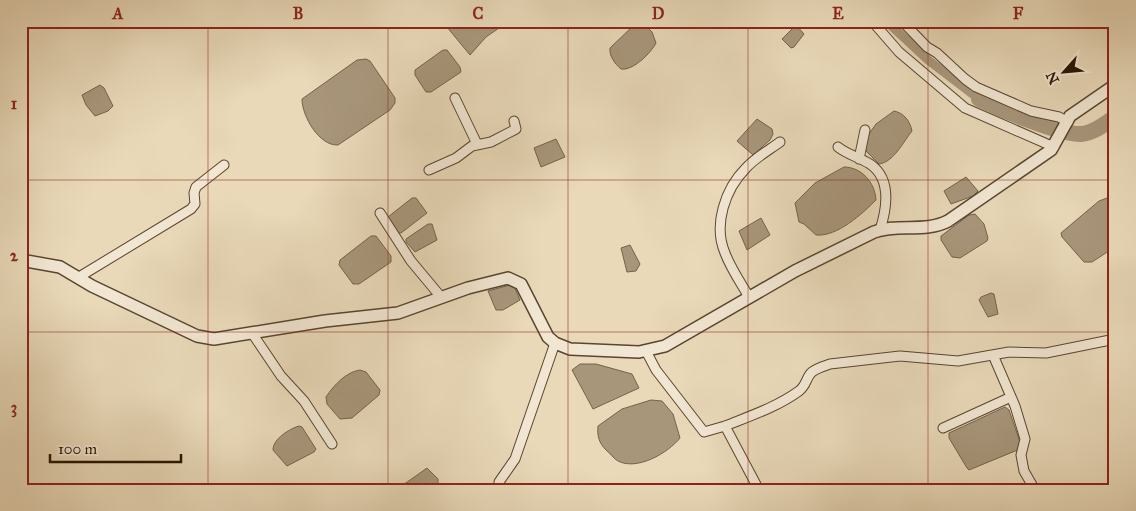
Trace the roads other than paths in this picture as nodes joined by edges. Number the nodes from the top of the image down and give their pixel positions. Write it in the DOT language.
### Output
graph roads {
  1 [pos="872,21"];
  2 [pos="902,21"];
  3 [pos="1115,85"];
  4 [pos="455,98"];
  5 [pos="514,121"];
  6 [pos="1067,123"];
  7 [pos="865,130"];
  8 [pos="780,142"];
  9 [pos="477,144"];
  10 [pos="1055,145"];
  11 [pos="838,147"];
  12 [pos="859,159"];
  13 [pos="224,165"];
  14 [pos="429,170"];
  15 [pos="380,214"];
  16 [pos="880,230"];
  17 [pos="21,260"];
  18 [pos="79,277"];
  19 [pos="441,297"];
  20 [pos="749,297"];
  21 [pos="252,333"];
  22 [pos="1115,339"];
  23 [pos="556,343"];
  24 [pos="646,351"];
  25 [pos="994,355"];
  26 [pos="1011,397"];
  27 [pos="725,426"];
  28 [pos="943,428"];
  29 [pos="332,444"];
  30 [pos="499,482"];
  31 [pos="759,490"];
  32 [pos="1035,490"];
  1 -- 10 [label="street"];
  2 -- 6 [label="street"];
  3 -- 6 [label="street"];
  4 -- 9 [label="street"];
  5 -- 9 [label="street"];
  6 -- 10 [label="street"];
  7 -- 12 [label="street"];
  8 -- 20 [label="street"];
  9 -- 14 [label="street"];
  10 -- 16 [label="street"];
  11 -- 12 [label="street"];
  12 -- 16 [label="street"];
  13 -- 18 [label="street"];
  15 -- 19 [label="street"];
  16 -- 20 [label="street"];
  17 -- 18 [label="street"];
  18 -- 21 [label="street"];
  19 -- 21 [label="street"];
  19 -- 23 [label="street"];
  20 -- 24 [label="street"];
  21 -- 29 [label="street"];
  22 -- 25 [label="street"];
  23 -- 24 [label="street"];
  23 -- 30 [label="street"];
  24 -- 27 [label="street"];
  25 -- 26 [label="street"];
  25 -- 27 [label="street"];
  26 -- 28 [label="street"];
  26 -- 32 [label="street"];
  27 -- 31 [label="street"];
}
